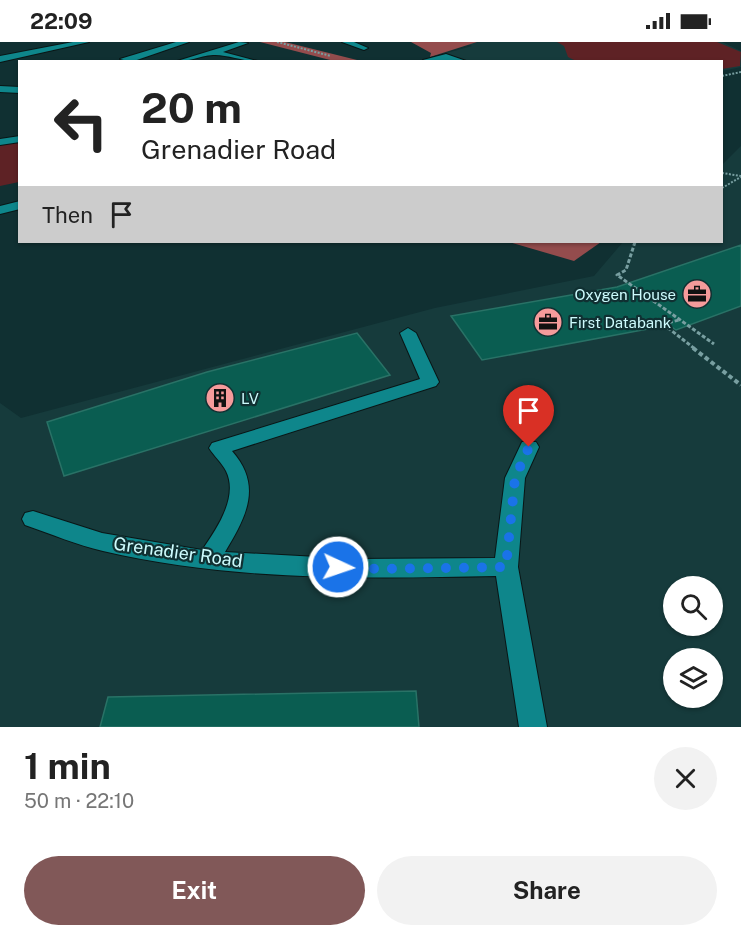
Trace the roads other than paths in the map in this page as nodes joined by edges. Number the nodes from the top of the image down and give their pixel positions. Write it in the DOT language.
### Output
graph roads {
  1 [pos="85,42"];
  2 [pos="185,42"];
  3 [pos="346,42"];
  4 [pos="244,43"];
  5 [pos="364,48"];
  6 [pos="214,52"];
  7 [pos="0,59"];
  8 [pos="125,60"];
  9 [pos="185,60"];
  10 [pos="248,60"];
  11 [pos="434,60"];
  12 [pos="457,60"];
  13 [pos="18,88"];
  14 [pos="3,89"];
  15 [pos="18,139"];
  16 [pos="0,142"];
  17 [pos="18,206"];
  18 [pos="0,210"];
  19 [pos="408,333"];
  20 [pos="529,447"];
  21 [pos="33,519"];
  22 [pos="208,560"];
  23 [pos="506,567"];
  24 [pos="533,727"];
  1 -- 7 [label="street"];
  2 -- 8 [label="street"];
  3 -- 5 [label="street"];
  4 -- 6 [label="street"];
  6 -- 9 [label="street"];
  6 -- 10 [label="street"];
  11 -- 12 [label="street"];
  13 -- 14 [label="street"];
  15 -- 16 [label="street"];
  17 -- 18 [label="street"];
  19 -- 22 [label="street"];
  20 -- 23 [label="street"];
  21 -- 22 [label="street, Grenadier Road"];
  22 -- 23 [label="street, Grenadier Road"];
  23 -- 24 [label="street"];
}
